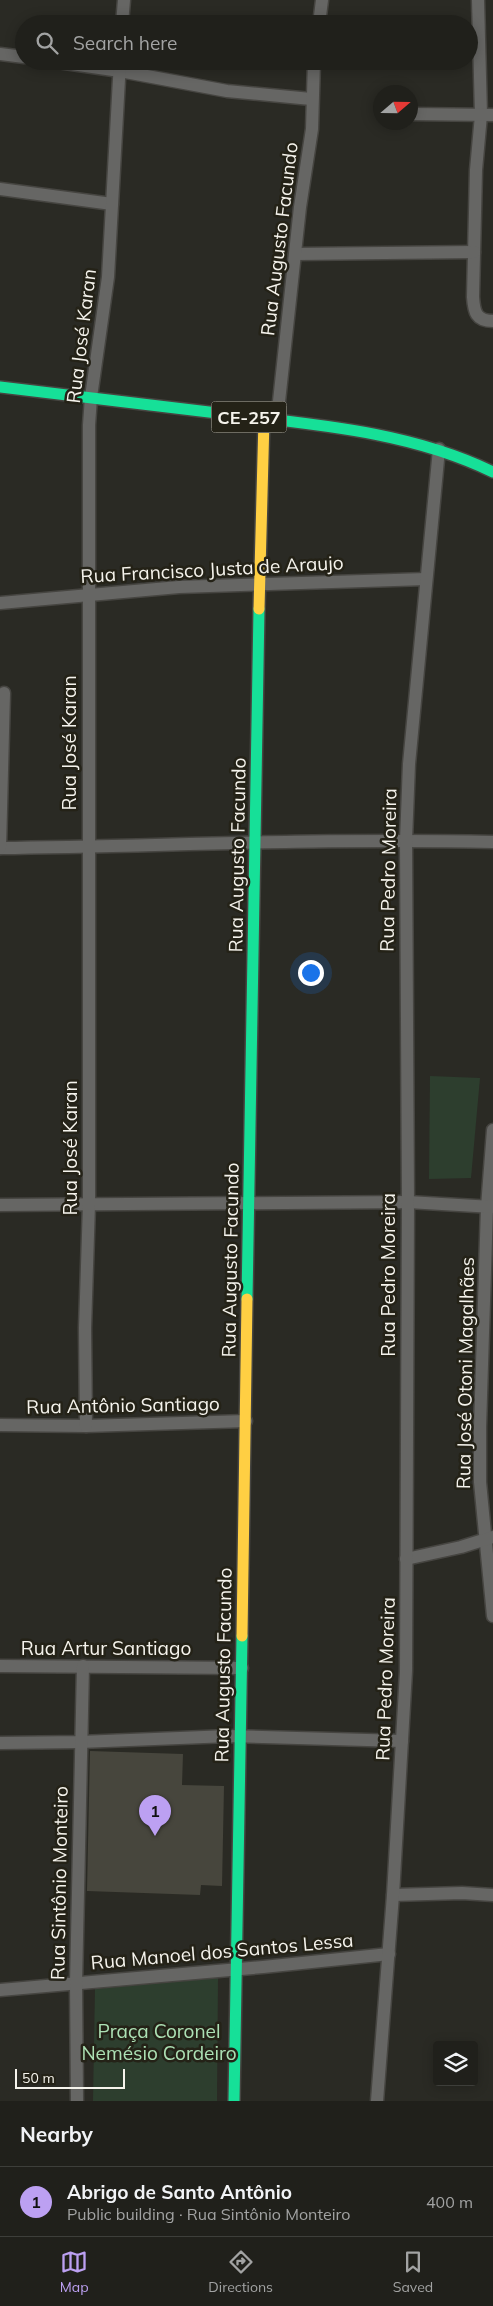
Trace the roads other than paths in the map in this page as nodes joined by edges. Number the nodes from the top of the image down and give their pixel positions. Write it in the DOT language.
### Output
graph roads {
  1 [pos="124,0"];
  2 [pos="322,0"];
  3 [pos="478,0"];
  4 [pos="123,15"];
  5 [pos="320,15"];
  6 [pos="0,54"];
  7 [pos="15,56"];
  8 [pos="120,70"];
  9 [pos="137,70"];
  10 [pos="313,70"];
  11 [pos="311,99"];
  12 [pos="418,114"];
  13 [pos="487,115"];
  14 [pos="0,189"];
  15 [pos="112,204"];
  16 [pos="474,252"];
  17 [pos="295,254"];
  18 [pos="493,321"];
  19 [pos="0,387"];
  20 [pos="91,398"];
  21 [pos="264,419"];
  22 [pos="277,420"];
  23 [pos="439,450"];
  24 [pos="493,472"];
  25 [pos="426,578"];
  26 [pos="259,583"];
  27 [pos="88,595"];
  28 [pos="0,603"];
  29 [pos="4,693"];
  30 [pos="406,840"];
  31 [pos="256,841"];
  32 [pos="493,842"];
  33 [pos="88,847"];
  34 [pos="0,848"];
  35 [pos="493,1130"];
  36 [pos="249,1202"];
  37 [pos="408,1202"];
  38 [pos="0,1204"];
  39 [pos="89,1204"];
  40 [pos="490,1207"];
  41 [pos="246,1421"];
  42 [pos="0,1425"];
  43 [pos="86,1426"];
  44 [pos="489,1538"];
  45 [pos="406,1559"];
  46 [pos="493,1616"];
  47 [pos="0,1666"];
  48 [pos="82,1666"];
  49 [pos="242,1668"];
  50 [pos="241,1736"];
  51 [pos="80,1742"];
  52 [pos="402,1742"];
  53 [pos="0,1743"];
  54 [pos="393,1895"];
  55 [pos="493,1895"];
  56 [pos="389,1954"];
  57 [pos="236,1969"];
  58 [pos="76,1983"];
  59 [pos="0,1990"];
  60 [pos="77,2101"];
  61 [pos="234,2101"];
  62 [pos="377,2101"];
  1 -- 4 [label="street"];
  2 -- 5 [label="street"];
  3 -- 13 [label="street"];
  6 -- 7 [label="street"];
  8 -- 15 [label="street, Rua José Karan"];
  9 -- 11 [label="street"];
  10 -- 11 [label="street, Rua Augusto Facundo"];
  11 -- 17 [label="street, Rua Augusto Facundo"];
  12 -- 13 [label="street"];
  13 -- 16 [label="street"];
  14 -- 15 [label="street"];
  15 -- 20 [label="street, Rua José Karan"];
  16 -- 17 [label="street"];
  16 -- 18 [label="street"];
  17 -- 22 [label="street, Rua Augusto Facundo"];
  19 -- 20 [label="street, CE-257"];
  20 -- 21 [label="street, CE-257"];
  20 -- 27 [label="street, Rua José Karan"];
  21 -- 22 [label="street, CE-257"];
  21 -- 26 [label="street, Rua Augusto Facundo"];
  22 -- 23 [label="street, CE-257"];
  23 -- 24 [label="street, CE-257"];
  23 -- 25 [label="street, Rua Pedro Moreira"];
  25 -- 26 [label="street, Rua Francisco Justa de Araujo"];
  25 -- 30 [label="street, Rua Pedro Moreira"];
  26 -- 27 [label="street, Rua Francisco Justa de Araujo"];
  26 -- 31 [label="street, Rua Augusto Facundo"];
  27 -- 28 [label="street, Rua Francisco Justa de Araujo"];
  27 -- 33 [label="street, Rua José Karan"];
  29 -- 34 [label="street"];
  30 -- 31 [label="street"];
  30 -- 32 [label="street"];
  30 -- 37 [label="street, Rua Pedro Moreira"];
  31 -- 33 [label="street"];
  31 -- 36 [label="street, Rua Augusto Facundo"];
  33 -- 34 [label="street"];
  33 -- 39 [label="street, Rua José Karan"];
  35 -- 40 [label="street, Rua José Otoni Magalhães"];
  36 -- 37 [label="street"];
  36 -- 39 [label="street"];
  36 -- 41 [label="street, Rua Augusto Facundo"];
  37 -- 40 [label="street"];
  37 -- 45 [label="street, Rua Pedro Moreira"];
  38 -- 39 [label="street"];
  39 -- 43 [label="street, Rua José Karan"];
  40 -- 44 [label="street, Rua José Otoni Magalhães"];
  41 -- 43 [label="street, Rua Antônio Santiago"];
  41 -- 49 [label="street, Rua Augusto Facundo"];
  42 -- 43 [label="street, Rua Antônio Santiago"];
  44 -- 45 [label="street"];
  44 -- 46 [label="street, Rua José Otoni Magalhães"];
  45 -- 52 [label="street, Rua Pedro Moreira"];
  47 -- 48 [label="street, Rua Artur Santiago"];
  48 -- 49 [label="street, Rua Artur Santiago"];
  48 -- 51 [label="street, Rua Sintônio Monteiro"];
  49 -- 50 [label="street, Rua Augusto Facundo"];
  50 -- 51 [label="street"];
  50 -- 52 [label="street"];
  50 -- 57 [label="street, Rua Augusto Facundo"];
  51 -- 53 [label="street"];
  51 -- 58 [label="street, Rua Sintônio Monteiro"];
  52 -- 54 [label="street, Rua Pedro Moreira"];
  54 -- 55 [label="street"];
  54 -- 56 [label="street, Rua Pedro Moreira"];
  56 -- 57 [label="street, Rua Manoel dos Santos Lessa"];
  56 -- 62 [label="street, Rua Pedro Moreira"];
  57 -- 58 [label="street, Rua Manoel dos Santos Lessa"];
  57 -- 61 [label="street, Rua Augusto Facundo"];
  58 -- 59 [label="street, Rua Manoel dos Santos Lessa"];
  58 -- 60 [label="street, Rua Sintônio Monteiro"];
}
